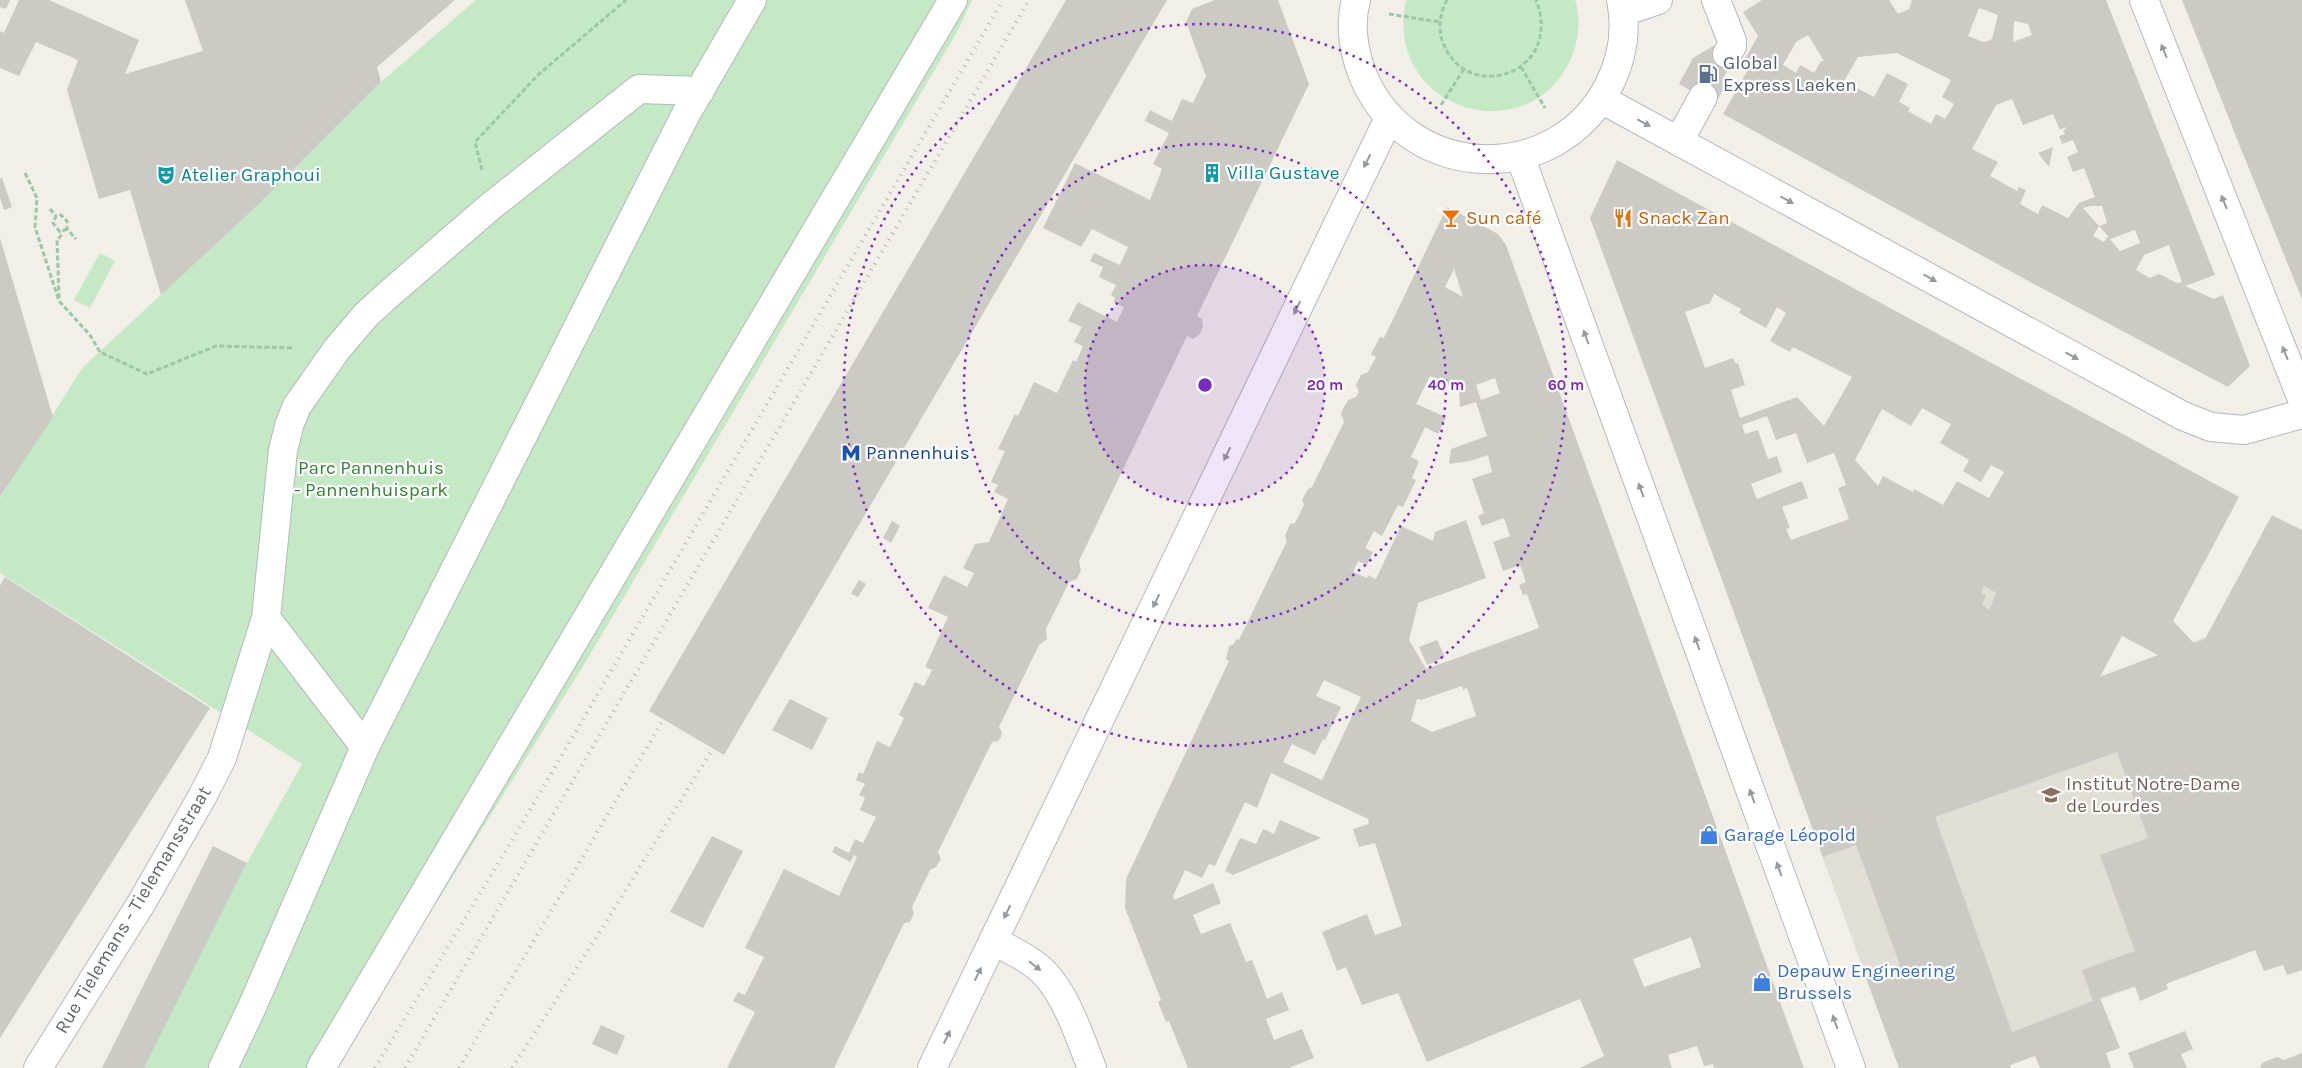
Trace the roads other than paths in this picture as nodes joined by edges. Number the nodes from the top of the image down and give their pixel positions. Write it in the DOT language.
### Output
graph roads {
  1 [pos="752,0"];
  2 [pos="953,0"];
  3 [pos="1356,0"];
  4 [pos="1658,0"];
  5 [pos="2144,0"];
  6 [pos="1622,6"];
  7 [pos="700,90"];
  8 [pos="1602,99"];
  9 [pos="1696,100"];
  10 [pos="1389,118"];
  11 [pos="1679,142"];
  12 [pos="1520,156"];
  13 [pos="2302,399"];
  14 [pos="2302,414"];
  15 [pos="266,618"];
  16 [pos="365,747"];
  17 [pos="994,941"];
  18 [pos="38,1068"];
  19 [pos="224,1068"];
  20 [pos="321,1068"];
  21 [pos="932,1068"];
  22 [pos="1092,1068"];
  23 [pos="1851,1068"];
  1 -- 7 [label="street"];
  2 -- 20 [label="street"];
  3 -- 10 [label="street"];
  4 -- 6 [label="street"];
  13 -- 5 [label="street, one-way"];
  6 -- 8 [label="street"];
  7 -- 15 [label="street, Rue Tielemans - Tielemansstraat"];
  7 -- 16 [label="street"];
  8 -- 11 [label="street, one-way"];
  8 -- 12 [label="street"];
  9 -- 11 [label="street"];
  10 -- 12 [label="street"];
  10 -- 17 [label="street, one-way"];
  11 -- 14 [label="street, one-way"];
  23 -- 12 [label="street, one-way"];
  15 -- 16 [label="street"];
  15 -- 18 [label="street, Rue Tielemans - Tielemansstraat"];
  16 -- 19 [label="street"];
  21 -- 17 [label="street, one-way"];
  17 -- 22 [label="street, one-way"];
}
